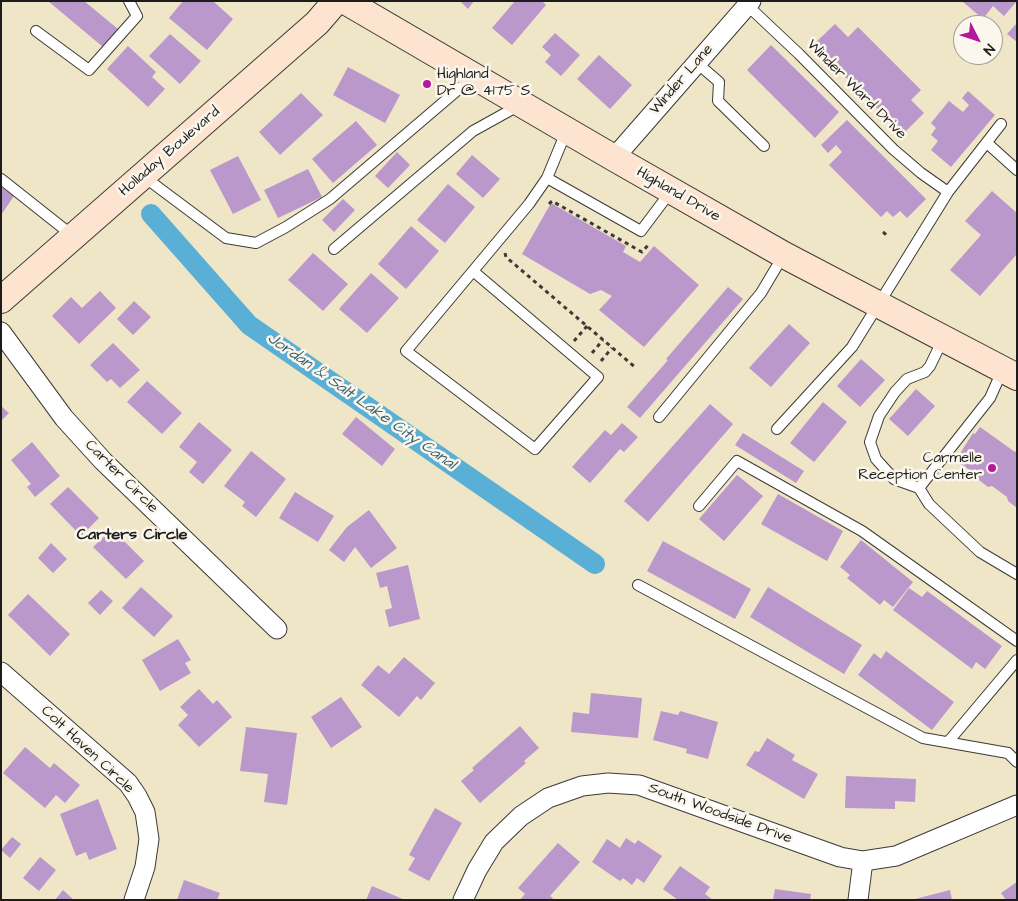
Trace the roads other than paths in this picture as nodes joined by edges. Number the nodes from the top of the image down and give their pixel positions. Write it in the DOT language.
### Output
graph roads {
  1 [pos="129,1"];
  2 [pos="336,1"];
  3 [pos="749,3"];
  4 [pos="358,4"];
  5 [pos="36,31"];
  6 [pos="697,63"];
  7 [pos="474,76"];
  8 [pos="522,104"];
  9 [pos="1001,124"];
  10 [pos="566,131"];
  11 [pos="987,143"];
  12 [pos="764,146"];
  13 [pos="614,158"];
  14 [pos="1017,170"];
  15 [pos="142,175"];
  16 [pos="1,178"];
  17 [pos="547,178"];
  18 [pos="671,191"];
  19 [pos="948,192"];
  20 [pos="74,236"];
  21 [pos="334,249"];
  22 [pos="784,255"];
  23 [pos="473,271"];
  24 [pos="1,300"];
  25 [pos="878,304"];
  26 [pos="1,332"];
  27 [pos="942,338"];
  28 [pos="1010,374"];
  29 [pos="658,417"];
  30 [pos="777,429"];
  31 [pos="919,488"];
  32 [pos="699,506"];
  33 [pos="1017,574"];
  34 [pos="638,585"];
  35 [pos="277,629"];
  36 [pos="1017,641"];
  37 [pos="1017,660"];
  38 [pos="1,672"];
  39 [pos="948,742"];
  40 [pos="1017,762"];
  41 [pos="1017,805"];
  42 [pos="863,861"];
  43 [pos="134,900"];
  44 [pos="463,900"];
  45 [pos="858,900"];
  1 -- 5 [label="lane"];
  2 -- 15 [label="main road, Holladay Boulevard"];
  3 -- 6 [label="street, Winder Lane"];
  3 -- 19 [label="lane, Winder Ward Drive"];
  4 -- 7 [label="main road, Highland Drive"];
  6 -- 12 [label="lane"];
  6 -- 13 [label="street, Winder Lane"];
  7 -- 8 [label="main road, Highland Drive"];
  7 -- 15 [label="lane"];
  8 -- 10 [label="main road, Highland Drive"];
  8 -- 21 [label="lane"];
  9 -- 11 [label="lane"];
  10 -- 13 [label="main road, Highland Drive"];
  10 -- 17 [label="lane"];
  11 -- 14 [label="lane"];
  11 -- 19 [label="lane"];
  13 -- 18 [label="main road, Highland Drive"];
  15 -- 20 [label="main road, Holladay Boulevard"];
  16 -- 20 [label="lane"];
  17 -- 18 [label="lane"];
  17 -- 23 [label="lane"];
  18 -- 22 [label="main road, Highland Drive"];
  19 -- 25 [label="lane"];
  20 -- 24 [label="main road, Holladay Boulevard"];
  22 -- 25 [label="main road, Highland Drive"];
  22 -- 29 [label="lane"];
  23 -- 23 [label="lane"];
  25 -- 27 [label="main road, Highland Drive"];
  25 -- 30 [label="lane"];
  26 -- 35 [label="street, Carter Circle"];
  27 -- 28 [label="main road, Highland Drive"];
  27 -- 31 [label="lane"];
  28 -- 31 [label="lane"];
  31 -- 33 [label="lane"];
  32 -- 36 [label="lane"];
  34 -- 39 [label="lane"];
  37 -- 39 [label="lane"];
  38 -- 43 [label="street, Colt Haven Circle"];
  39 -- 40 [label="lane"];
  41 -- 42 [label="street, South Woodside Drive"];
  42 -- 44 [label="street, South Woodside Drive"];
  42 -- 45 [label="street"];
}
